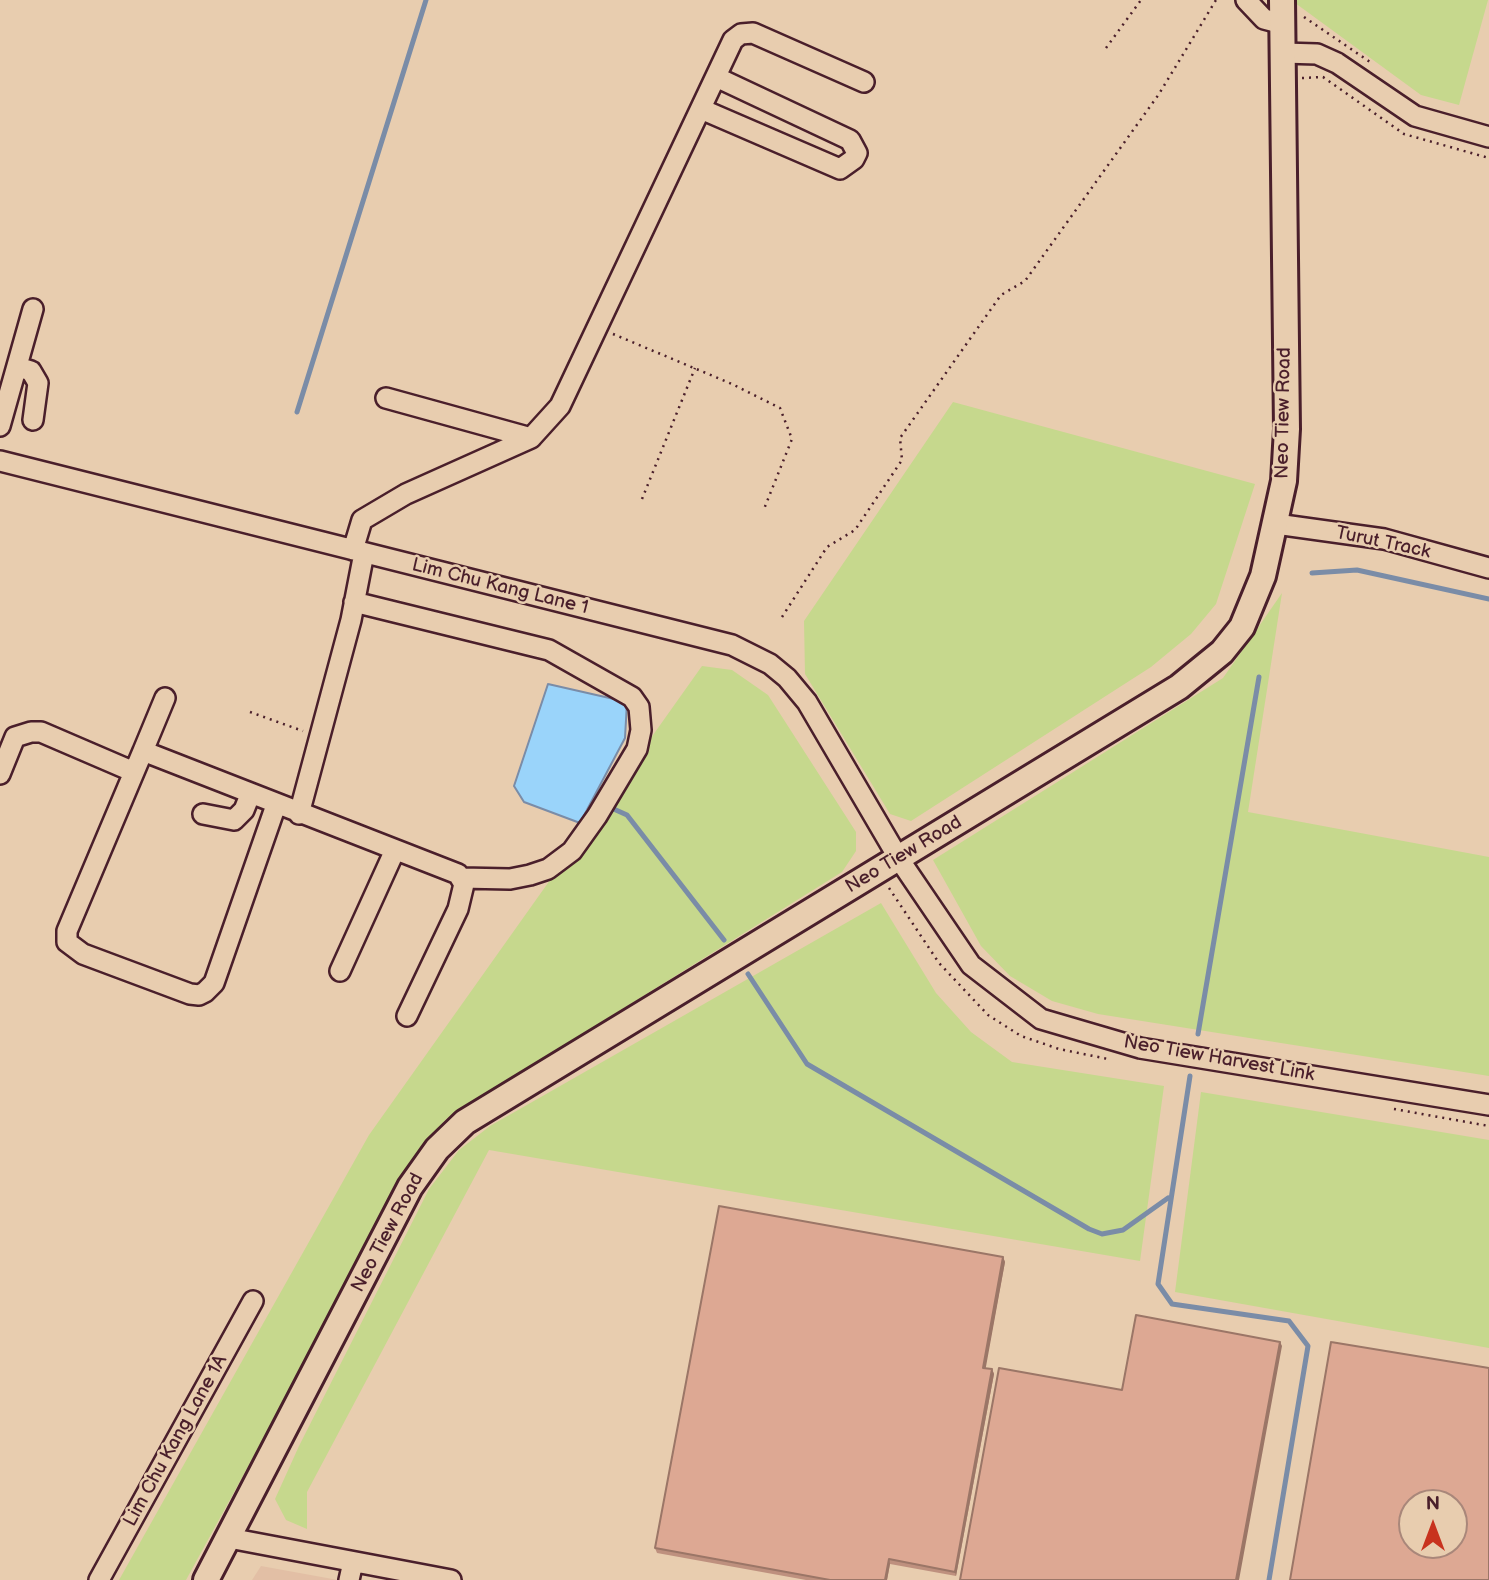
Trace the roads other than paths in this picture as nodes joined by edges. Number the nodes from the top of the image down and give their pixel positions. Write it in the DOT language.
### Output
graph roads {
  1 [pos="1246,0"];
  2 [pos="1283,10"];
  3 [pos="1283,53"];
  4 [pos="716,78"];
  5 [pos="864,82"];
  6 [pos="701,109"];
  7 [pos="1489,137"];
  8 [pos="33,309"];
  9 [pos="18,367"];
  10 [pos="386,398"];
  11 [pos="33,421"];
  12 [pos="0,426"];
  13 [pos="531,438"];
  14 [pos="0,461"];
  15 [pos="1276,524"];
  16 [pos="358,551"];
  17 [pos="1489,568"];
  18 [pos="354,602"];
  19 [pos="165,698"];
  20 [pos="143,751"];
  21 [pos="134,772"];
  22 [pos="0,774"];
  23 [pos="250,795"];
  24 [pos="275,805"];
  25 [pos="203,814"];
  26 [pos="299,814"];
  27 [pos="395,850"];
  28 [pos="898,859"];
  29 [pos="461,878"];
  30 [pos="340,971"];
  31 [pos="407,1016"];
  32 [pos="1489,1105"];
  33 [pos="253,1301"];
  34 [pos="229,1538"];
  35 [pos="351,1571"];
  36 [pos="99,1580"];
  37 [pos="205,1580"];
  38 [pos="452,1580"];
  1 -- 2 [label="street"];
  2 -- 3 [label="main road, Neo Tiew Road"];
  3 -- 7 [label="street"];
  3 -- 15 [label="main road, Neo Tiew Road"];
  4 -- 5 [label="street"];
  4 -- 6 [label="street"];
  4 -- 6 [label="street"];
  6 -- 13 [label="street"];
  8 -- 9 [label="street"];
  9 -- 11 [label="street"];
  9 -- 12 [label="street"];
  10 -- 13 [label="street"];
  13 -- 16 [label="street"];
  14 -- 16 [label="street, Lim Chu Kang Lane 1"];
  15 -- 17 [label="street, Turut Track"];
  15 -- 28 [label="main road, Neo Tiew Road"];
  16 -- 18 [label="street"];
  16 -- 28 [label="street, Lim Chu Kang Lane 1"];
  18 -- 26 [label="street"];
  18 -- 29 [label="street"];
  19 -- 20 [label="street"];
  20 -- 21 [label="street"];
  20 -- 23 [label="street"];
  21 -- 22 [label="street"];
  21 -- 24 [label="street"];
  23 -- 24 [label="street"];
  23 -- 25 [label="street"];
  24 -- 26 [label="street"];
  26 -- 27 [label="street"];
  27 -- 29 [label="street"];
  27 -- 30 [label="street"];
  28 -- 32 [label="street, Neo Tiew Harvest Link"];
  28 -- 34 [label="main road, Neo Tiew Road"];
  29 -- 31 [label="street"];
  33 -- 36 [label="street, Lim Chu Kang Lane 1A"];
  34 -- 35 [label="street"];
  34 -- 37 [label="main road, Neo Tiew Road"];
  35 -- 38 [label="street"];
}
